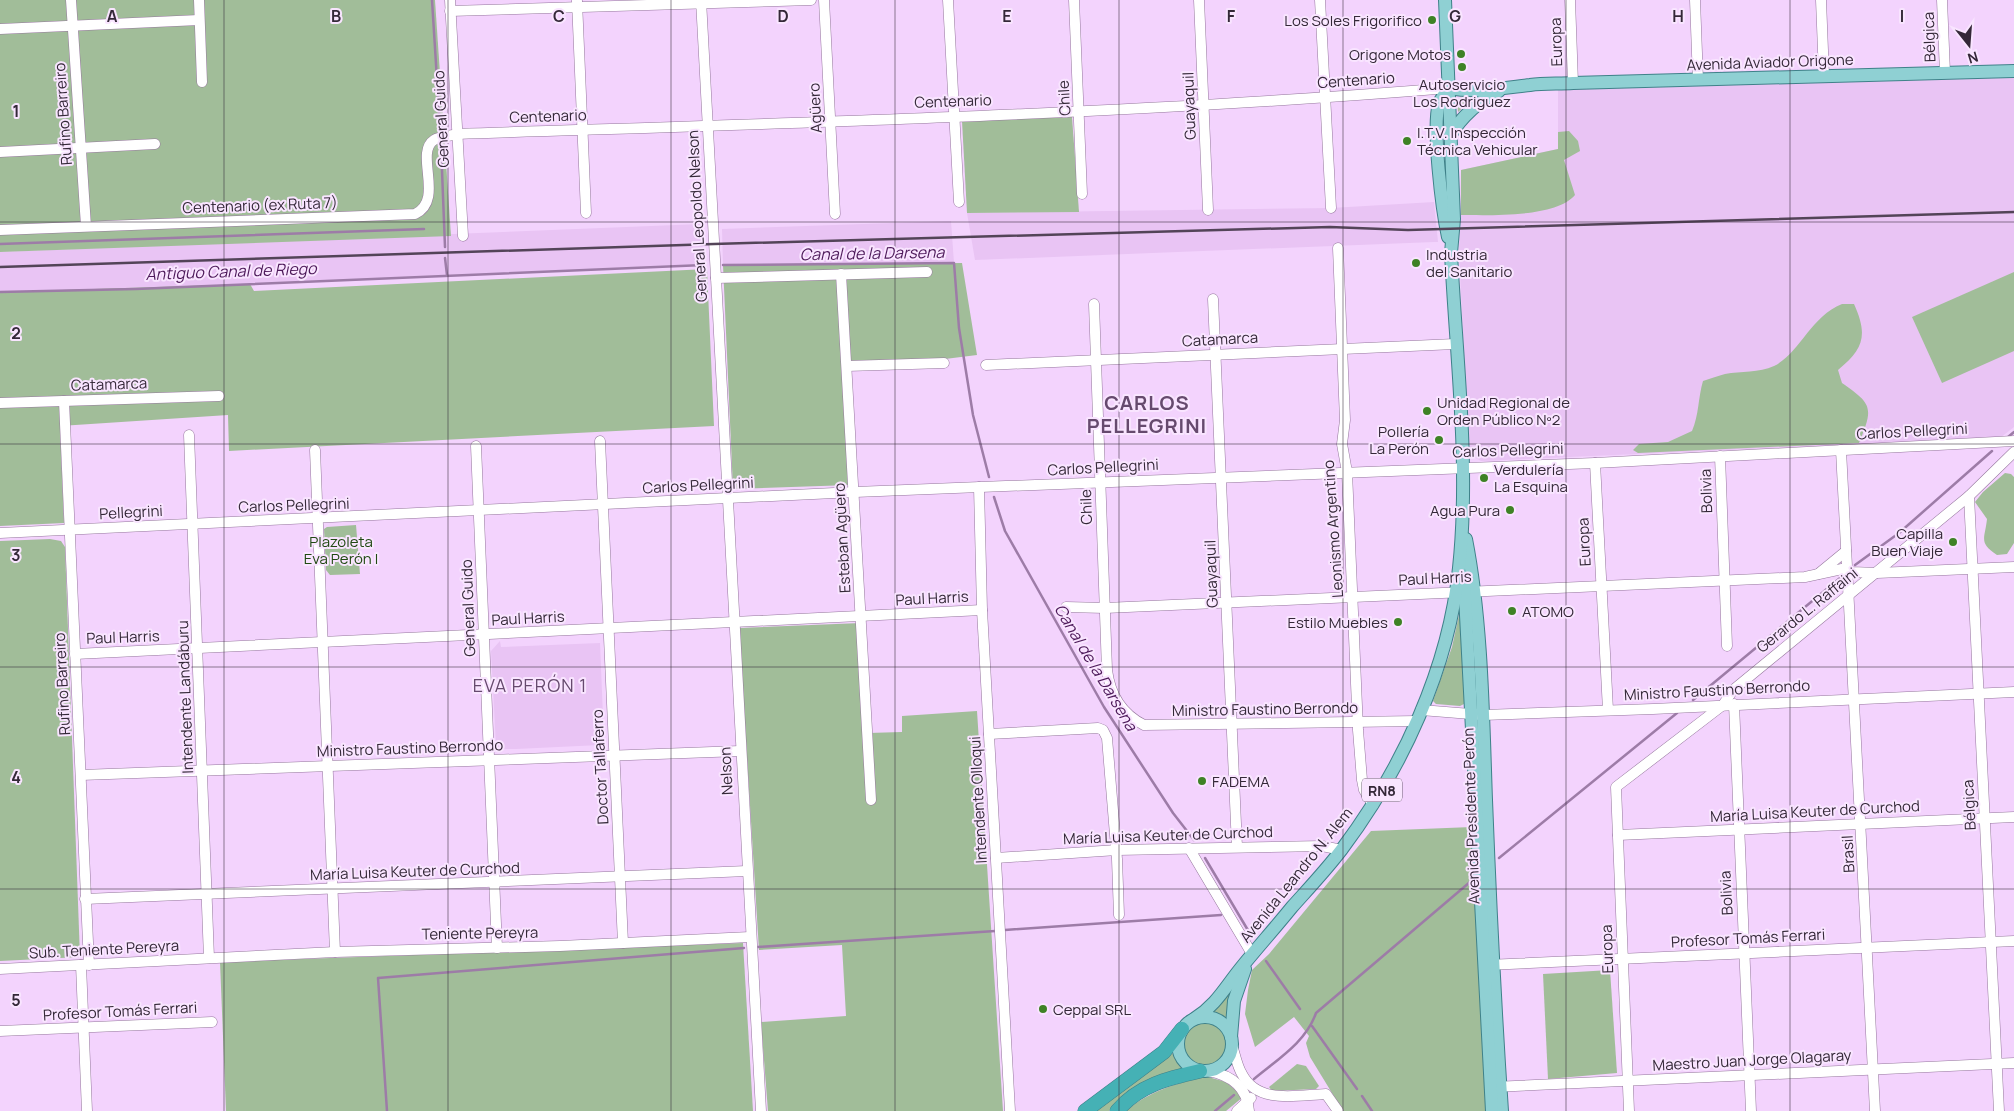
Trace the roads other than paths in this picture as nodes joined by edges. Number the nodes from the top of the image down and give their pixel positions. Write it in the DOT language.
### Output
graph roads {
  1 [pos="71,0"];
  2 [pos="199,0"];
  3 [pos="450,0"];
  4 [pos="811,0"];
  5 [pos="824,0"];
  6 [pos="948,0"];
  7 [pos="1074,0"];
  8 [pos="1199,0"];
  9 [pos="1320,0"];
  10 [pos="1445,0"];
  11 [pos="1570,0"];
  12 [pos="1695,0"];
  13 [pos="1821,0"];
  14 [pos="1942,0"];
  15 [pos="701,2"];
  16 [pos="577,3"];
  17 [pos="450,11"];
  18 [pos="199,20"];
  19 [pos="72,26"];
  20 [pos="0,29"];
  21 [pos="2014,71"];
  22 [pos="1945,73"];
  23 [pos="1824,76"];
  24 [pos="1698,80"];
  25 [pos="202,82"];
  26 [pos="1573,83"];
  27 [pos="1528,85"];
  28 [pos="1449,88"];
  29 [pos="1501,90"];
  30 [pos="1325,98"];
  31 [pos="1205,104"];
  32 [pos="1079,110"];
  33 [pos="954,116"];
  34 [pos="830,120"];
  35 [pos="708,126"];
  36 [pos="584,130"];
  37 [pos="457,134"];
  38 [pos="1450,136"];
  39 [pos="155,144"];
  40 [pos="81,148"];
  41 [pos="0,152"];
  42 [pos="1082,194"];
  43 [pos="959,202"];
  44 [pos="1331,208"];
  45 [pos="1208,210"];
  46 [pos="586,213"];
  47 [pos="835,214"];
  48 [pos="86,226"];
  49 [pos="0,230"];
  50 [pos="463,236"];
  51 [pos="1338,248"];
  52 [pos="1451,253"];
  53 [pos="927,272"];
  54 [pos="841,274"];
  55 [pos="716,278"];
  56 [pos="1214,299"];
  57 [pos="1094,304"];
  58 [pos="1455,344"];
  59 [pos="1341,348"];
  60 [pos="1216,355"];
  61 [pos="1096,360"];
  62 [pos="944,363"];
  63 [pos="986,365"];
  64 [pos="848,366"];
  65 [pos="219,396"];
  66 [pos="64,401"];
  67 [pos="0,403"];
  68 [pos="723,430"];
  69 [pos="189,435"];
  70 [pos="600,441"];
  71 [pos="2014,441"];
  72 [pos="476,446"];
  73 [pos="315,450"];
  74 [pos="1841,450"];
  75 [pos="2014,452"];
  76 [pos="1720,456"];
  77 [pos="1595,463"];
  78 [pos="1462,466"];
  79 [pos="1347,472"];
  80 [pos="1222,476"];
  81 [pos="1100,482"];
  82 [pos="978,487"];
  83 [pos="855,492"];
  84 [pos="1969,496"];
  85 [pos="727,498"];
  86 [pos="603,505"];
  87 [pos="479,510"];
  88 [pos="319,519"];
  89 [pos="1462,522"];
  90 [pos="193,524"];
  91 [pos="70,530"];
  92 [pos="0,534"];
  93 [pos="1846,547"];
  94 [pos="2014,568"];
  95 [pos="1971,569"];
  96 [pos="1847,570"];
  97 [pos="1877,573"];
  98 [pos="1810,577"];
  99 [pos="1724,581"];
  100 [pos="1602,586"];
  101 [pos="1465,592"];
  102 [pos="1353,597"];
  103 [pos="1848,597"];
  104 [pos="1227,602"];
  105 [pos="1066,607"];
  106 [pos="1106,608"];
  107 [pos="982,610"];
  108 [pos="861,616"];
  109 [pos="733,624"];
  110 [pos="608,630"];
  111 [pos="484,636"];
  112 [pos="324,642"];
  113 [pos="1727,646"];
  114 [pos="198,649"];
  115 [pos="75,654"];
  116 [pos="2014,692"];
  117 [pos="1979,693"];
  118 [pos="1855,699"];
  119 [pos="1728,705"];
  120 [pos="1120,706"];
  121 [pos="1608,710"];
  122 [pos="1469,715"];
  123 [pos="1483,715"];
  124 [pos="1419,716"];
  125 [pos="1358,723"];
  126 [pos="1232,725"];
  127 [pos="990,734"];
  128 [pos="740,751"];
  129 [pos="614,756"];
  130 [pos="489,760"];
  131 [pos="328,766"];
  132 [pos="204,770"];
  133 [pos="81,775"];
  134 [pos="1616,787"];
  135 [pos="871,800"];
  136 [pos="1373,805"];
  137 [pos="2014,817"];
  138 [pos="1984,818"];
  139 [pos="1862,824"];
  140 [pos="1482,827"];
  141 [pos="1739,829"];
  142 [pos="1618,834"];
  143 [pos="1237,847"];
  144 [pos="1189,848"];
  145 [pos="1116,850"];
  146 [pos="1342,850"];
  147 [pos="996,858"];
  148 [pos="747,871"];
  149 [pos="620,877"];
  150 [pos="494,882"];
  151 [pos="333,890"];
  152 [pos="207,894"];
  153 [pos="85,899"];
  154 [pos="1119,915"];
  155 [pos="750,937"];
  156 [pos="2014,941"];
  157 [pos="1990,942"];
  158 [pos="623,943"];
  159 [pos="497,948"];
  160 [pos="1867,948"];
  161 [pos="335,952"];
  162 [pos="1744,954"];
  163 [pos="1251,955"];
  164 [pos="209,958"];
  165 [pos="1622,959"];
  166 [pos="85,965"];
  167 [pos="1489,965"];
  168 [pos="0,969"];
  169 [pos="1194,1019"];
  170 [pos="212,1022"];
  171 [pos="83,1027"];
  172 [pos="1182,1029"];
  173 [pos="0,1031"];
  174 [pos="1232,1041"];
  175 [pos="2014,1063"];
  176 [pos="1997,1064"];
  177 [pos="1874,1070"];
  178 [pos="1204,1071"];
  179 [pos="1749,1075"];
  180 [pos="1628,1081"];
  181 [pos="1496,1087"];
  182 [pos="1257,1092"];
  183 [pos="1248,1106"];
  184 [pos="86,1111"];
  185 [pos="761,1111"];
  186 [pos="1010,1111"];
  187 [pos="1085,1111"];
  188 [pos="1117,1111"];
  189 [pos="1237,1111"];
  190 [pos="1338,1111"];
  191 [pos="1492,1111"];
  192 [pos="1502,1111"];
  193 [pos="1629,1111"];
  194 [pos="1751,1111"];
  195 [pos="1876,1111"];
  196 [pos="1999,1111"];
  1 -- 19 [label="street, Rufino Barreiro"];
  2 -- 18 [label="street"];
  3 -- 17 [label="street, General Guido"];
  4 -- 15 [label="street"];
  5 -- 34 [label="street, Agüero"];
  6 -- 33 [label="street"];
  7 -- 32 [label="street, Chile"];
  8 -- 31 [label="street, Guayaquil"];
  9 -- 30 [label="street"];
  10 -- 28 [label="main road, Avenida Presidente Perón"];
  11 -- 26 [label="street, Europa"];
  12 -- 24 [label="street"];
  13 -- 23 [label="street"];
  14 -- 22 [label="street, Bélgica"];
  15 -- 16 [label="street"];
  15 -- 35 [label="street, General Leopoldo Nelson"];
  16 -- 17 [label="street"];
  16 -- 36 [label="street"];
  17 -- 37 [label="street, General Guido"];
  18 -- 19 [label="street"];
  18 -- 25 [label="street"];
  19 -- 20 [label="street"];
  19 -- 40 [label="street, Rufino Barreiro"];
  21 -- 22 [label="main road, Avenida Aviador Origone"];
  22 -- 23 [label="main road, Avenida Aviador Origone"];
  23 -- 24 [label="main road, Avenida Aviador Origone"];
  24 -- 26 [label="main road, Avenida Aviador Origone"];
  26 -- 27 [label="main road, Avenida Aviador Origone"];
  27 -- 28 [label="main road, Avenida Aviador Origone"];
  27 -- 29 [label="main road, Avenida Aviador Origone"];
  28 -- 29 [label="main road, Avenida Aviador Origone"];
  28 -- 30 [label="street, Centenario"];
  28 -- 38 [label="main road, Avenida Presidente Perón"];
  28 -- 52 [label="main road, Avenida Presidente Perón"];
  29 -- 38 [label="main road"];
  30 -- 31 [label="street, Centenario"];
  30 -- 44 [label="street"];
  31 -- 32 [label="street, Centenario"];
  31 -- 45 [label="street, Guayaquil"];
  32 -- 33 [label="street, Centenario"];
  32 -- 42 [label="street, Chile"];
  33 -- 34 [label="street, Centenario"];
  33 -- 43 [label="street"];
  34 -- 35 [label="street, Centenario"];
  34 -- 47 [label="street, Agüero"];
  35 -- 36 [label="street, Centenario"];
  35 -- 55 [label="street, General Leopoldo Nelson"];
  36 -- 37 [label="street, Centenario"];
  36 -- 46 [label="street"];
  37 -- 48 [label="street, Centenario (ex Ruta 7)"];
  37 -- 50 [label="street, General Guido"];
  38 -- 52 [label="main road, Avenida Presidente Perón"];
  39 -- 40 [label="street"];
  40 -- 41 [label="street"];
  40 -- 48 [label="street, Rufino Barreiro"];
  48 -- 49 [label="street, Centenario (ex Ruta 7)"];
  51 -- 59 [label="street, Leonismo Argentino"];
  52 -- 58 [label="main road, Avenida Presidente Perón"];
  53 -- 54 [label="street"];
  54 -- 55 [label="street"];
  54 -- 64 [label="street, Esteban Agüero"];
  55 -- 68 [label="street, General Leopoldo Nelson"];
  56 -- 60 [label="street, Guayaquil"];
  57 -- 61 [label="street, Chile"];
  58 -- 59 [label="street, Catamarca"];
  58 -- 78 [label="main road, Avenida Presidente Perón"];
  59 -- 60 [label="street, Catamarca"];
  59 -- 79 [label="street, Leonismo Argentino"];
  60 -- 61 [label="street, Catamarca"];
  60 -- 80 [label="street, Guayaquil"];
  61 -- 63 [label="street, Catamarca"];
  61 -- 81 [label="street, Chile"];
  62 -- 64 [label="street"];
  64 -- 83 [label="street, Esteban Agüero"];
  65 -- 66 [label="street, Catamarca"];
  66 -- 67 [label="street, Catamarca"];
  66 -- 91 [label="street, Rufino Barreiro"];
  68 -- 85 [label="street, Nelson"];
  69 -- 90 [label="street, Intendente Landáburu"];
  70 -- 86 [label="street, Doctor Tallaferro"];
  71 -- 74 [label="street, Carlos Pellegrini"];
  72 -- 87 [label="street, General Guido"];
  73 -- 88 [label="street"];
  74 -- 76 [label="street, Carlos Pellegrini"];
  74 -- 93 [label="street"];
  75 -- 84 [label="street, Gerardo L. Raffaini"];
  76 -- 77 [label="street, Carlos Pellegrini"];
  76 -- 99 [label="street, Bolivia"];
  77 -- 78 [label="street, Carlos Pellegrini"];
  77 -- 100 [label="street, Europa"];
  78 -- 79 [label="street, Carlos Pellegrini"];
  78 -- 89 [label="main road, Avenida Presidente Perón"];
  79 -- 80 [label="street, Carlos Pellegrini"];
  79 -- 102 [label="street, Leonismo Argentino"];
  80 -- 81 [label="street, Carlos Pellegrini"];
  80 -- 104 [label="street, Guayaquil"];
  81 -- 82 [label="street, Carlos Pellegrini"];
  81 -- 106 [label="street, Chile"];
  82 -- 83 [label="street, Carlos Pellegrini"];
  82 -- 107 [label="street, Intendente Olloqui"];
  83 -- 85 [label="street, Carlos Pellegrini"];
  83 -- 108 [label="street, Esteban Agüero"];
  84 -- 95 [label="street, Bélgica"];
  84 -- 97 [label="street, Gerardo L. Raffaini"];
  85 -- 86 [label="street, Carlos Pellegrini"];
  85 -- 109 [label="street, Nelson"];
  86 -- 87 [label="street, Carlos Pellegrini"];
  86 -- 110 [label="street, Doctor Tallaferro"];
  87 -- 88 [label="street, Carlos Pellegrini"];
  87 -- 111 [label="street, General Guido"];
  88 -- 90 [label="street, Carlos Pellegrini"];
  88 -- 112 [label="street"];
  89 -- 101 [label="main road, Avenida Presidente Perón"];
  89 -- 101 [label="main road, Avenida Presidente Perón"];
  90 -- 91 [label="street, Pellegrini"];
  90 -- 114 [label="street, Intendente Landáburu"];
  91 -- 92 [label="street"];
  91 -- 115 [label="street, Rufino Barreiro"];
  93 -- 96 [label="street, Brasil"];
  93 -- 98 [label="street"];
  94 -- 95 [label="street"];
  95 -- 97 [label="street"];
  95 -- 117 [label="street, Bélgica"];
  96 -- 97 [label="street, Paul Harris"];
  96 -- 98 [label="street, Paul Harris"];
  96 -- 103 [label="street, Brasil"];
  97 -- 103 [label="street, Gerardo L. Raffaini"];
  98 -- 99 [label="street, Paul Harris"];
  99 -- 100 [label="street, Paul Harris"];
  99 -- 113 [label="street, Bolivia"];
  100 -- 101 [label="street, Paul Harris"];
  100 -- 121 [label="street, Europa"];
  101 -- 102 [label="street, Paul Harris"];
  101 -- 122 [label="main road, Avenida Presidente Perón"];
  101 -- 123 [label="main road, Avenida Presidente Perón"];
  101 -- 124 [label="main road, Avenida Leandro N. Alem / RN8"];
  102 -- 104 [label="street, Paul Harris"];
  102 -- 125 [label="street, Leonismo Argentino"];
  103 -- 118 [label="street, Brasil"];
  103 -- 119 [label="street, Gerardo L. Raffaini"];
  104 -- 106 [label="street, Paul Harris"];
  104 -- 126 [label="street, Guayaquil"];
  105 -- 106 [label="street, Paul Harris"];
  106 -- 120 [label="street, Chile"];
  107 -- 108 [label="street, Paul Harris"];
  107 -- 127 [label="street, Intendente Olloqui"];
  108 -- 109 [label="street, Paul Harris"];
  108 -- 135 [label="street, Esteban Agüero"];
  109 -- 110 [label="street, Paul Harris"];
  109 -- 128 [label="street, Nelson"];
  110 -- 111 [label="street, Paul Harris"];
  110 -- 129 [label="street, Doctor Tallaferro"];
  111 -- 112 [label="street, Paul Harris"];
  111 -- 130 [label="street, General Guido"];
  112 -- 114 [label="street, Paul Harris"];
  112 -- 131 [label="street"];
  114 -- 115 [label="street, Paul Harris"];
  114 -- 132 [label="street, Intendente Landáburu"];
  115 -- 133 [label="street, Rufino Barreiro"];
  116 -- 117 [label="street, Ministro Faustino Berrondo"];
  117 -- 118 [label="street, Ministro Faustino Berrondo"];
  117 -- 138 [label="street, Bélgica"];
  118 -- 119 [label="street, Ministro Faustino Berrondo"];
  118 -- 139 [label="street, Brasil"];
  119 -- 121 [label="street, Ministro Faustino Berrondo"];
  119 -- 134 [label="street, Gerardo L. Raffaini"];
  119 -- 141 [label="street, Bolivia"];
  120 -- 126 [label="street, Ministro Faustino Berrondo"];
  121 -- 123 [label="street, Ministro Faustino Berrondo"];
  122 -- 123 [label="street, Ministro Faustino Berrondo"];
  122 -- 124 [label="street, Ministro Faustino Berrondo"];
  122 -- 140 [label="main road, Avenida Presidente Perón"];
  123 -- 140 [label="main road, Avenida Presidente Perón"];
  124 -- 125 [label="street, Ministro Faustino Berrondo"];
  124 -- 136 [label="main road, Avenida Leandro N. Alem / RN8"];
  125 -- 126 [label="street, Ministro Faustino Berrondo"];
  125 -- 136 [label="street, Leonismo Argentino"];
  126 -- 143 [label="street, Guayaquil"];
  127 -- 145 [label="street"];
  127 -- 147 [label="street, Intendente Olloqui"];
  128 -- 129 [label="street, Ministro Faustino Berrondo"];
  128 -- 148 [label="street, Nelson"];
  129 -- 130 [label="street, Ministro Faustino Berrondo"];
  129 -- 149 [label="street, Doctor Tallaferro"];
  130 -- 131 [label="street, Ministro Faustino Berrondo"];
  130 -- 150 [label="street, General Guido"];
  131 -- 132 [label="street, Ministro Faustino Berrondo"];
  131 -- 151 [label="street"];
  132 -- 133 [label="street, Ministro Faustino Berrondo"];
  132 -- 152 [label="street, Intendente Landáburu"];
  133 -- 153 [label="street, Rufino Barreiro"];
  134 -- 142 [label="street, Europa"];
  136 -- 146 [label="main road, Avenida Leandro N. Alem / RN8"];
  137 -- 138 [label="street, María Luisa Keuter de Curchod"];
  138 -- 139 [label="street, María Luisa Keuter de Curchod"];
  138 -- 157 [label="street, Bélgica"];
  139 -- 141 [label="street, María Luisa Keuter de Curchod"];
  139 -- 160 [label="street, Brasil"];
  140 -- 167 [label="main road, Avenida Presidente Perón"];
  141 -- 142 [label="street, María Luisa Keuter de Curchod"];
  141 -- 162 [label="street, Bolivia"];
  142 -- 165 [label="street, Europa"];
  143 -- 144 [label="street, María Luisa Keuter de Curchod"];
  143 -- 146 [label="street, María Luisa Keuter de Curchod"];
  144 -- 145 [label="street, María Luisa Keuter de Curchod"];
  144 -- 163 [label="street"];
  145 -- 147 [label="street, María Luisa Keuter de Curchod"];
  145 -- 154 [label="street"];
  146 -- 163 [label="main road, Avenida Leandro N. Alem / RN8"];
  147 -- 186 [label="street, Intendente Olloqui"];
  148 -- 149 [label="street, María Luisa Keuter de Curchod"];
  148 -- 155 [label="street, Nelson"];
  149 -- 150 [label="street, María Luisa Keuter de Curchod"];
  149 -- 158 [label="street, Doctor Tallaferro"];
  150 -- 151 [label="street, María Luisa Keuter de Curchod"];
  150 -- 159 [label="street, General Guido"];
  151 -- 152 [label="street, María Luisa Keuter de Curchod"];
  151 -- 161 [label="street"];
  152 -- 153 [label="street, María Luisa Keuter de Curchod"];
  152 -- 164 [label="street, Intendente Landáburu"];
  153 -- 166 [label="street, Rufino Barreiro"];
  155 -- 158 [label="street, Teniente Pereyra"];
  155 -- 185 [label="street, Nelson"];
  156 -- 157 [label="street, Profesor Tomás Ferrari"];
  157 -- 160 [label="street, Profesor Tomás Ferrari"];
  157 -- 176 [label="street, Bélgica"];
  158 -- 159 [label="street, Teniente Pereyra"];
  159 -- 161 [label="street, Teniente Pereyra"];
  160 -- 162 [label="street, Profesor Tomás Ferrari"];
  160 -- 177 [label="street, Brasil"];
  161 -- 164 [label="street, Teniente Pereyra"];
  162 -- 165 [label="street, Profesor Tomás Ferrari"];
  162 -- 179 [label="street, Bolivia"];
  163 -- 169 [label="main road, Avenida Leandro N. Alem / RN8"];
  163 -- 174 [label="main road, Avenida Leandro N. Alem / RN8"];
  164 -- 166 [label="street, Sub. Teniente Pereyra"];
  165 -- 167 [label="street, Profesor Tomás Ferrari"];
  165 -- 180 [label="street, Europa"];
  166 -- 168 [label="street, Sub. Teniente Pereyra"];
  166 -- 171 [label="street, Rufino Barreiro"];
  167 -- 181 [label="main road, Avenida Presidente Perón"];
  169 -- 172 [label="main road, RN8"];
  169 -- 174 [label="main road"];
  170 -- 171 [label="street, Profesor Tomás Ferrari"];
  171 -- 173 [label="street, Profesor Tomás Ferrari"];
  171 -- 184 [label="street, Rufino Barreiro"];
  172 -- 178 [label="main road"];
  172 -- 187 [label="highway, RN8"];
  174 -- 178 [label="main road, RN8"];
  174 -- 182 [label="street"];
  175 -- 176 [label="street, Maestro Juan Jorge Olagaray"];
  176 -- 177 [label="street, Maestro Juan Jorge Olagaray"];
  176 -- 196 [label="street, Bélgica"];
  177 -- 179 [label="street, Maestro Juan Jorge Olagaray"];
  177 -- 195 [label="street, Brasil"];
  178 -- 183 [label="street"];
  178 -- 188 [label="highway, RN8"];
  179 -- 180 [label="street, Maestro Juan Jorge Olagaray"];
  179 -- 194 [label="street, Bolivia"];
  180 -- 181 [label="street, Maestro Juan Jorge Olagaray"];
  180 -- 193 [label="street, Europa"];
  181 -- 191 [label="main road, Avenida Presidente Perón"];
  181 -- 192 [label="main road, Avenida Presidente Perón"];
  182 -- 183 [label="street"];
  182 -- 190 [label="street"];
  183 -- 189 [label="street"];
}
